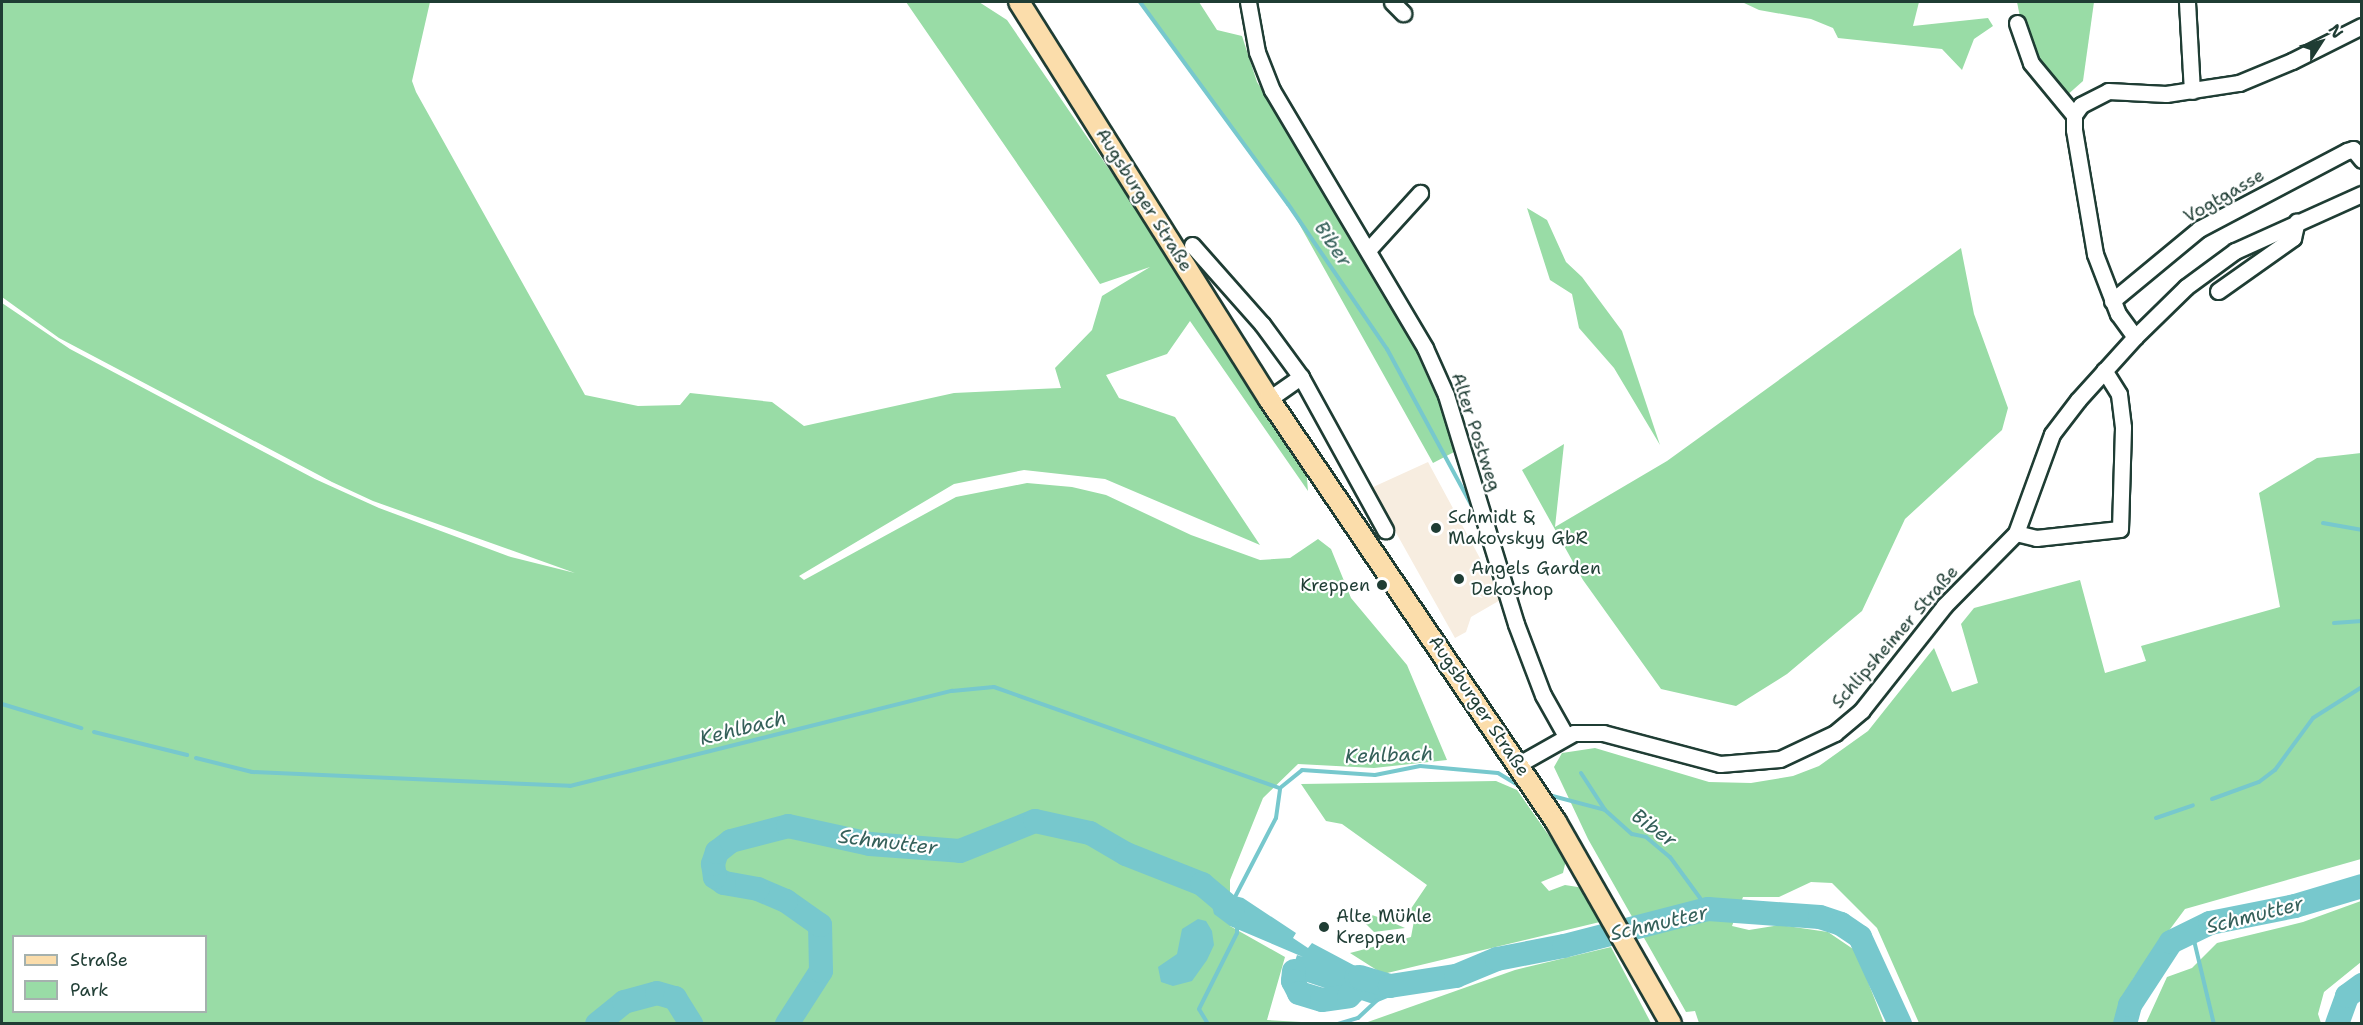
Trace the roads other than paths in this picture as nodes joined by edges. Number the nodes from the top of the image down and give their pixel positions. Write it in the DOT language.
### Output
graph roads {
  1 [pos="1019,2"];
  2 [pos="1248,2"];
  3 [pos="1392,2"];
  4 [pos="2187,2"];
  5 [pos="1403,13"];
  6 [pos="2017,23"];
  7 [pos="2361,26"];
  8 [pos="2192,92"];
  9 [pos="2074,115"];
  10 [pos="2361,160"];
  11 [pos="1420,194"];
  12 [pos="2361,194"];
  13 [pos="2297,221"];
  14 [pos="1192,245"];
  15 [pos="1369,249"];
  16 [pos="2218,291"];
  17 [pos="2112,301"];
  18 [pos="2135,337"];
  19 [pos="2104,370"];
  20 [pos="1301,377"];
  21 [pos="1269,399"];
  22 [pos="1385,530"];
  23 [pos="2016,533"];
  24 [pos="1566,736"];
  25 [pos="1521,768"];
  26 [pos="1671,1023"];
  1 -- 21 [label="main road, Augsburger Straße"];
  2 -- 15 [label="street, Alter Postweg"];
  3 -- 5 [label="street"];
  4 -- 8 [label="street"];
  6 -- 9 [label="street"];
  7 -- 8 [label="street"];
  8 -- 9 [label="street"];
  9 -- 17 [label="street"];
  10 -- 17 [label="street, Vogtgasse"];
  11 -- 15 [label="street"];
  12 -- 13 [label="street, Schlipsheimer Straße"];
  13 -- 16 [label="street"];
  13 -- 18 [label="street, Schlipsheimer Straße"];
  14 -- 20 [label="street, Augsburger Straße"];
  15 -- 24 [label="street, Alter Postweg"];
  17 -- 18 [label="street"];
  18 -- 19 [label="street, Schlipsheimer Straße"];
  19 -- 23 [label="street, Schlipsheimer Straße"];
  19 -- 23 [label="street"];
  20 -- 21 [label="street"];
  20 -- 22 [label="street, Augsburger Straße"];
  21 -- 25 [label="main road, Augsburger Straße"];
  23 -- 24 [label="street, Schlipsheimer Straße"];
  24 -- 25 [label="street, Schlipsheimer Straße"];
  25 -- 26 [label="main road, Augsburger Straße"];
}
